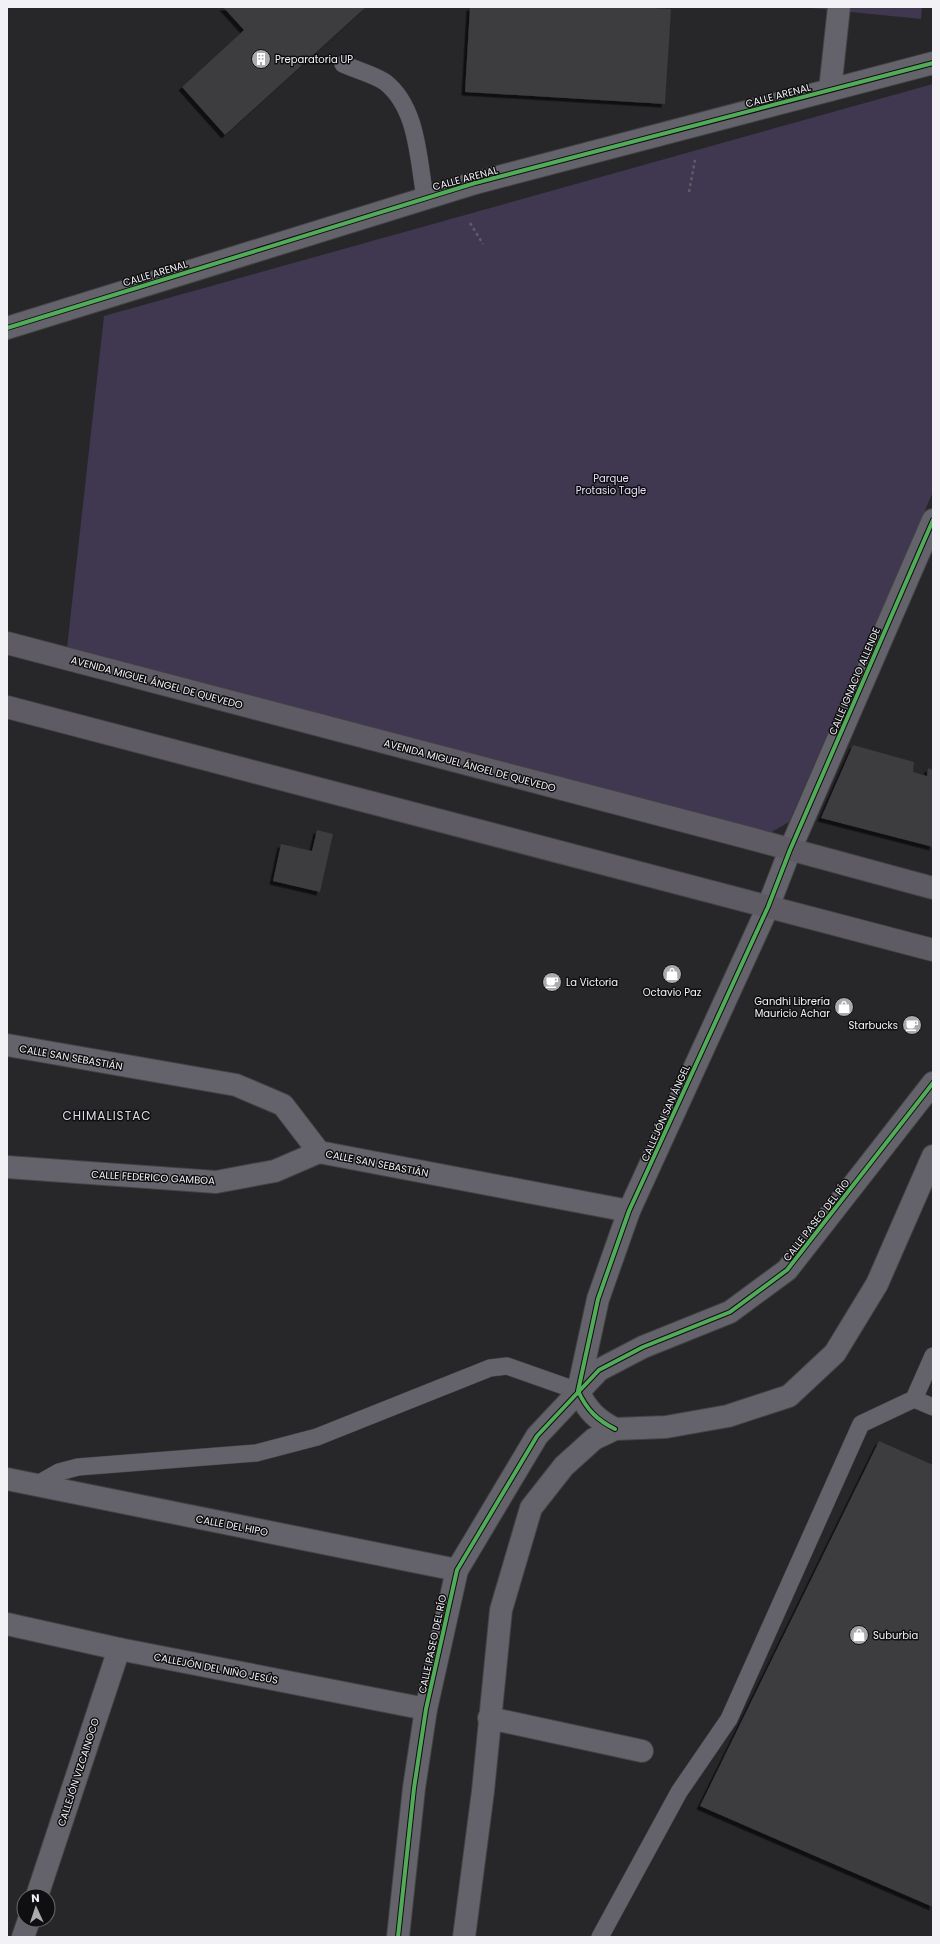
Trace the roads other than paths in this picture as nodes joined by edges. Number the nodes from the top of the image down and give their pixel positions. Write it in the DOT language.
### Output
graph roads {
  1 [pos="839,7"];
  2 [pos="933,63"];
  3 [pos="343,64"];
  4 [pos="830,90"];
  5 [pos="425,197"];
  6 [pos="7,328"];
  7 [pos="933,520"];
  8 [pos="7,643"];
  9 [pos="7,707"];
  10 [pos="790,850"];
  11 [pos="933,888"];
  12 [pos="768,907"];
  13 [pos="933,950"];
  14 [pos="7,1046"];
  15 [pos="931,1091"];
  16 [pos="319,1152"];
  17 [pos="933,1156"];
  18 [pos="7,1167"];
  19 [pos="629,1212"];
  20 [pos="933,1356"];
  21 [pos="578,1391"];
  22 [pos="914,1399"];
  23 [pos="933,1407"];
  24 [pos="615,1429"];
  25 [pos="7,1479"];
  26 [pos="36,1485"];
  27 [pos="456,1570"];
  28 [pos="7,1624"];
  29 [pos="119,1649"];
  30 [pos="426,1709"];
  31 [pos="489,1718"];
  32 [pos="642,1751"];
  33 [pos="40,1888"];
  34 [pos="398,1937"];
  35 [pos="464,1937"];
  36 [pos="600,1937"];
  1 -- 4 [label="street"];
  2 -- 4 [label="street, CALLE ARENAL"];
  3 -- 5 [label="lane"];
  4 -- 5 [label="street, CALLE ARENAL"];
  5 -- 6 [label="street, CALLE ARENAL"];
  7 -- 10 [label="street, CALLE IGNACIO ALLENDE"];
  8 -- 10 [label="main road, AVENIDA MIGUEL ÁNGEL DE QUEVEDO"];
  9 -- 12 [label="main road"];
  10 -- 11 [label="main road, AVENIDA MIGUEL ÁNGEL DE QUEVEDO"];
  10 -- 12 [label="street, CALLEJÓN SAN ÁNGEL"];
  12 -- 13 [label="main road"];
  12 -- 19 [label="street, CALLEJÓN SAN ÁNGEL"];
  14 -- 16 [label="street, CALLE SAN SEBASTIÁN"];
  15 -- 21 [label="street, CALLE PASEO DEL RÍO"];
  16 -- 18 [label="street, CALLE FEDERICO GAMBOA"];
  16 -- 19 [label="street, CALLE SAN SEBASTIÁN"];
  17 -- 24 [label="street"];
  19 -- 21 [label="street, CALLEJÓN SAN ÁNGEL"];
  20 -- 22 [label="lane"];
  21 -- 24 [label="street"];
  21 -- 26 [label="lane"];
  21 -- 27 [label="street, CALLE PASEO DEL RÍO"];
  22 -- 23 [label="lane"];
  22 -- 36 [label="lane"];
  24 -- 31 [label="street"];
  25 -- 26 [label="street, CALLE DEL HIPO"];
  26 -- 27 [label="street, CALLE DEL HIPO"];
  27 -- 30 [label="street, CALLE PASEO DEL RÍO"];
  28 -- 29 [label="street, CALLEJÓN DEL NIÑO JESÚS"];
  29 -- 30 [label="street, CALLEJÓN DEL NIÑO JESÚS"];
  29 -- 33 [label="street, CALLEJÓN VIZCAINOCO"];
  30 -- 34 [label="street, CALLE PASEO DEL RÍO"];
  31 -- 32 [label="street"];
  31 -- 35 [label="street"];
}
